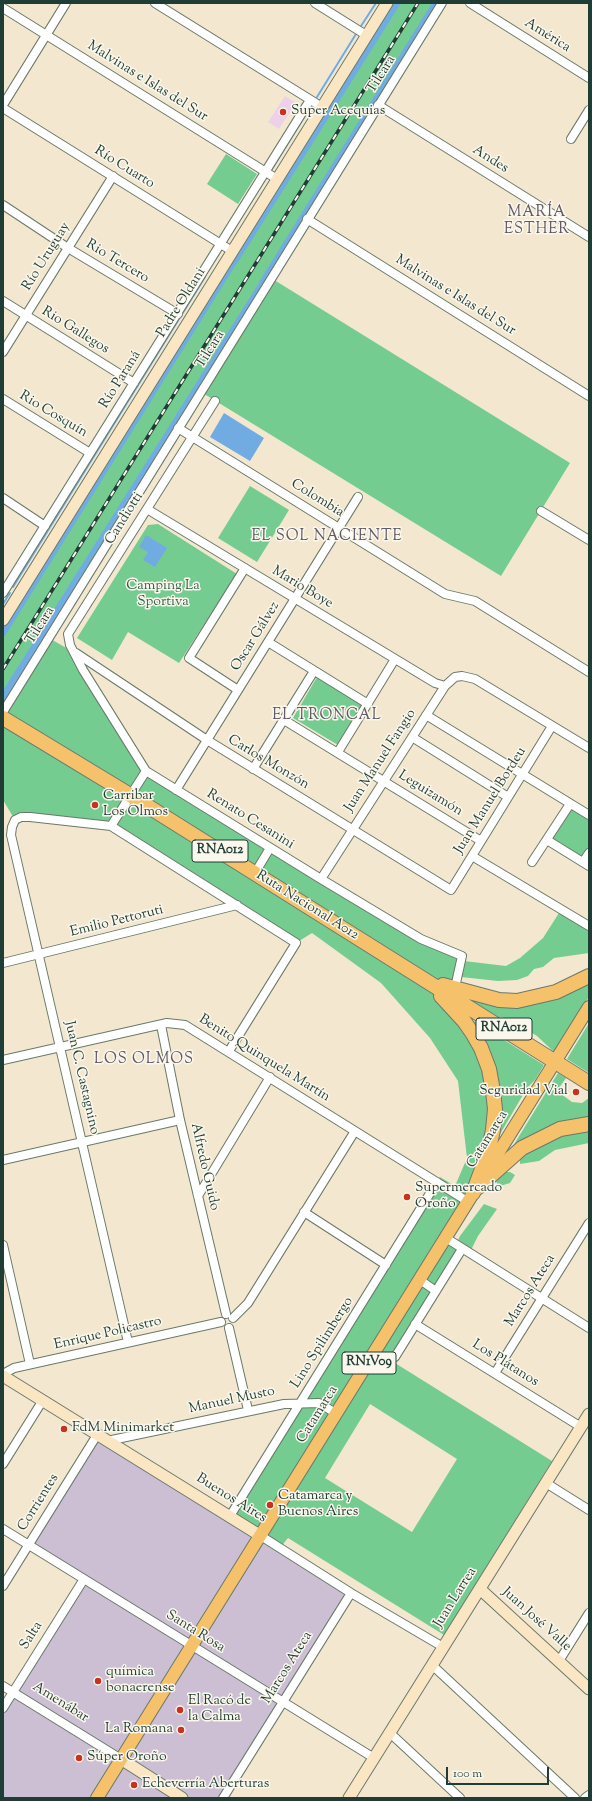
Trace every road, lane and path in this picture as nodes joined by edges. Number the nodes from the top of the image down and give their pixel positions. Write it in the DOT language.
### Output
graph roads {
  1 [pos="66,3"];
  2 [pos="155,3"];
  3 [pos="315,3"];
  4 [pos="387,3"];
  5 [pos="442,3"];
  6 [pos="470,3"];
  7 [pos="3,8"];
  8 [pos="46,35"];
  9 [pos="366,35"];
  10 [pos="589,78"];
  11 [pos="310,100"];
  12 [pos="3,105"];
  13 [pos="378,105"];
  14 [pos="322,107"];
  15 [pos="3,108"];
  16 [pos="589,110"];
  17 [pos="571,139"];
  18 [pos="266,172"];
  19 [pos="113,176"];
  20 [pos="277,178"];
  21 [pos="3,205"];
  22 [pos="307,219"];
  23 [pos="589,237"];
  24 [pos="221,244"];
  25 [pos="68,248"];
  26 [pos="232,251"];
  27 [pos="3,301"];
  28 [pos="178,314"];
  29 [pos="26,315"];
  30 [pos="3,352"];
  31 [pos="134,383"];
  32 [pos="589,396"];
  33 [pos="3,399"];
  34 [pos="216,401"];
  35 [pos="178,428"];
  36 [pos="192,437"];
  37 [pos="90,452"];
  38 [pos="358,497"];
  39 [pos="3,498"];
  40 [pos="147,509"];
  41 [pos="541,511"];
  42 [pos="45,526"];
  43 [pos="339,528"];
  44 [pos="589,540"];
  45 [pos="245,568"];
  46 [pos="5,590"];
  47 [pos="79,590"];
  48 [pos="19,594"];
  49 [pos="91,597"];
  50 [pos="295,598"];
  51 [pos="3,620"];
  52 [pos="268,642"];
  53 [pos="75,653"];
  54 [pos="396,659"];
  55 [pos="314,671"];
  56 [pos="589,672"];
  57 [pos="445,686"];
  58 [pos="238,690"];
  59 [pos="368,704"];
  60 [pos="3,712"];
  61 [pos="426,714"];
  62 [pos="3,718"];
  63 [pos="284,720"];
  64 [pos="552,726"];
  65 [pos="412,737"];
  66 [pos="207,740"];
  67 [pos="589,748"];
  68 [pos="338,752"];
  69 [pos="253,769"];
  70 [pos="146,771"];
  71 [pos="523,774"];
  72 [pos="384,781"];
  73 [pos="176,790"];
  74 [pos="130,795"];
  75 [pos="508,797"];
  76 [pos="570,804"];
  77 [pos="589,815"];
  78 [pos="111,826"];
  79 [pos="353,830"];
  80 [pos="547,840"];
  81 [pos="481,841"];
  82 [pos="270,848"];
  83 [pos="589,853"];
  84 [pos="472,856"];
  85 [pos="532,862"];
  86 [pos="586,864"];
  87 [pos="254,873"];
  88 [pos="321,879"];
  89 [pos="451,890"];
  90 [pos="237,905"];
  91 [pos="589,926"];
  92 [pos="39,955"];
  93 [pos="3,963"];
  94 [pos="589,976"];
  95 [pos="453,997"];
  96 [pos="589,1007"];
  97 [pos="161,1025"];
  98 [pos="60,1047"];
  99 [pos="228,1051"];
  100 [pos="3,1060"];
  101 [pos="555,1061"];
  102 [pos="270,1077"];
  103 [pos="589,1083"];
  104 [pos="180,1120"];
  105 [pos="589,1124"];
  106 [pos="355,1130"];
  107 [pos="82,1142"];
  108 [pos="3,1160"];
  109 [pos="437,1182"];
  110 [pos="198,1196"];
  111 [pos="470,1197"];
  112 [pos="304,1212"];
  113 [pos="589,1223"];
  114 [pos="446,1238"];
  115 [pos="3,1245"];
  116 [pos="462,1248"];
  117 [pos="386,1265"];
  118 [pos="420,1280"];
  119 [pos="436,1291"];
  120 [pos="542,1299"];
  121 [pos="230,1316"];
  122 [pos="221,1322"];
  123 [pos="415,1324"];
  124 [pos="229,1328"];
  125 [pos="589,1328"];
  126 [pos="128,1342"];
  127 [pos="395,1357"];
  128 [pos="30,1364"];
  129 [pos="495,1373"];
  130 [pos="3,1375"];
  131 [pos="43,1400"];
  132 [pos="302,1402"];
  133 [pos="248,1410"];
  134 [pos="337,1414"];
  135 [pos="589,1414"];
  136 [pos="581,1426"];
  137 [pos="97,1434"];
  138 [pos="107,1440"];
  139 [pos="3,1464"];
  140 [pos="546,1483"];
  141 [pos="589,1510"];
  142 [pos="230,1516"];
  143 [pos="3,1529"];
  144 [pos="261,1536"];
  145 [pos="29,1544"];
  146 [pos="84,1579"];
  147 [pos="3,1586"];
  148 [pos="480,1589"];
  149 [pos="351,1593"];
  150 [pos="589,1613"];
  151 [pos="192,1646"];
  152 [pos="443,1647"];
  153 [pos="559,1661"];
  154 [pos="432,1665"];
  155 [pos="3,1686"];
  156 [pos="589,1688"];
  157 [pos="13,1692"];
  158 [pos="283,1701"];
  159 [pos="3,1708"];
  160 [pos="390,1733"];
  161 [pos="374,1758"];
  162 [pos="121,1759"];
  163 [pos="589,1795"];
  164 [pos="97,1798"];
  165 [pos="182,1798"];
  166 [pos="222,1798"];
  167 [pos="349,1798"];
  168 [pos="460,1798"];
  169 [pos="575,1798"];
  170 [pos="585,1798"];
  1 -- 8 [label="street"];
  2 -- 11 [label="street"];
  3 -- 9 [label="street"];
  4 -- 9 [label="main road, Padre Oldani"];
  5 -- 13 [label="street, Tilcara"];
  6 -- 10 [label="street, América"];
  7 -- 8 [label="street, Malvinas e Islas del Sur"];
  8 -- 12 [label="street"];
  8 -- 18 [label="street, Malvinas e Islas del Sur"];
  9 -- 14 [label="main road, Padre Oldani"];
  11 -- 14 [label="street"];
  11 -- 18 [label="street, Río Paraná"];
  13 -- 22 [label="street, Tilcara"];
  13 -- 23 [label="street, Andes"];
  14 -- 20 [label="main road, Padre Oldani"];
  15 -- 19 [label="street, Río Cuarto"];
  16 -- 17 [label="street"];
  18 -- 20 [label="street, Malvinas e Islas del Sur"];
  18 -- 24 [label="street, Río Paraná"];
  19 -- 24 [label="street, Río Cuarto"];
  19 -- 25 [label="street, Río Uruguay"];
  20 -- 26 [label="main road, Padre Oldani"];
  21 -- 25 [label="street, Rio Tercero"];
  22 -- 32 [label="street, Malvinas e Islas del Sur"];
  22 -- 35 [label="street, Tilcara"];
  24 -- 26 [label="street, Río Cuarto"];
  24 -- 28 [label="street, Río Paraná"];
  25 -- 28 [label="street, Rio Tercero"];
  25 -- 29 [label="street, Río Uruguay"];
  26 -- 48 [label="main road, Padre Oldani"];
  27 -- 29 [label="street, Rio Gallegos"];
  28 -- 31 [label="street, Río Paraná"];
  29 -- 30 [label="street, Río Uruguay"];
  29 -- 31 [label="street, Rio Gallegos"];
  31 -- 37 [label="street, Río Paraná"];
  33 -- 37 [label="street, Rio Cosquín"];
  34 -- 36 [label="street, Candiotti"];
  35 -- 36 [label="street, Colombia"];
  35 -- 47 [label="street, Tilcara"];
  36 -- 40 [label="street, Candiotti"];
  36 -- 43 [label="street, Colombia"];
  37 -- 42 [label="street, Río Paraná"];
  38 -- 43 [label="street, Oscar Gálvez"];
  39 -- 42 [label="street"];
  40 -- 45 [label="street, Mario Boye"];
  40 -- 49 [label="street, Candiotti"];
  41 -- 44 [label="street"];
  42 -- 46 [label="street, Río Paraná"];
  43 -- 50 [label="street, Oscar Gálvez"];
  43 -- 56 [label="street, Colombia"];
  45 -- 50 [label="street, Mario Boye"];
  45 -- 58 [label="street"];
  46 -- 48 [label="street"];
  47 -- 49 [label="street"];
  47 -- 60 [label="street, Tilcara"];
  48 -- 51 [label="main road, Padre Oldani"];
  49 -- 53 [label="street, Candiotti"];
  50 -- 52 [label="street, Oscar Gálvez"];
  50 -- 54 [label="street, Mario Boye"];
  52 -- 55 [label="street"];
  52 -- 58 [label="street, Oscar Gálvez"];
  53 -- 66 [label="street, Carlos Monzón"];
  53 -- 70 [label="street, Renato Cesanini"];
  54 -- 57 [label="street, Mario Boye"];
  54 -- 59 [label="street"];
  55 -- 59 [label="street"];
  55 -- 63 [label="street"];
  57 -- 61 [label="street, Juan Manuel Fangio"];
  57 -- 64 [label="street, Juan Manuel Fangio"];
  58 -- 66 [label="street, Oscar Gálvez"];
  59 -- 68 [label="street"];
  61 -- 65 [label="street, Juan Manuel Fangio"];
  61 -- 71 [label="street"];
  62 -- 74 [label="highway, Ruta Nacional A012 / RNA012"];
  63 -- 68 [label="street, Leguizamón"];
  63 -- 69 [label="street"];
  64 -- 67 [label="street"];
  64 -- 71 [label="street, Juan Manuel Bordeu"];
  65 -- 72 [label="street, Juan Manuel Fangio"];
  65 -- 75 [label="street"];
  66 -- 69 [label="street, Carlos Monzón"];
  66 -- 73 [label="street, Oscar Gálvez"];
  68 -- 72 [label="street, Leguizamón"];
  69 -- 79 [label="street, Carlos Monzón"];
  70 -- 73 [label="street, Renato Cesanini"];
  70 -- 74 [label="street"];
  71 -- 75 [label="street, Juan Manuel Bordeu"];
  71 -- 76 [label="street"];
  72 -- 79 [label="street, Juan Manuel Fangio"];
  72 -- 81 [label="street, Leguizamón"];
  73 -- 82 [label="street, Renato Cesanini"];
  74 -- 78 [label="street"];
  74 -- 87 [label="highway, Ruta Nacional A012 / RNA012"];
  75 -- 81 [label="street, Juan Manuel Bordeu"];
  76 -- 77 [label="street"];
  76 -- 80 [label="street"];
  78 -- 90 [label="street"];
  78 -- 92 [label="street, Juan C. Castagnino"];
  79 -- 88 [label="street, Juan Manuel Fangio"];
  79 -- 89 [label="street, Carlos Monzón"];
  80 -- 85 [label="street"];
  80 -- 86 [label="street"];
  81 -- 84 [label="street, Juan Manuel Bordeu"];
  82 -- 87 [label="street"];
  82 -- 88 [label="street, Renato Cesanini"];
  83 -- 86 [label="street"];
  84 -- 89 [label="street, Juan Manuel Bordeu"];
  84 -- 91 [label="street"];
  87 -- 95 [label="highway, Ruta Nacional A012 / RNA012"];
  88 -- 95 [label="street, Renato Cesanini"];
  90 -- 92 [label="street, Emilio Pettoruti"];
  90 -- 99 [label="street"];
  92 -- 93 [label="street, Emilio Pettoruti"];
  92 -- 98 [label="street, Juan C. Castagnino"];
  94 -- 95 [label="highway"];
  95 -- 101 [label="highway, RNA012"];
  95 -- 111 [label="highway"];
  96 -- 101 [label="main road, Catamarca"];
  97 -- 98 [label="street, Benito Quinquela Martín"];
  97 -- 99 [label="street, Benito Quinquela Martín"];
  97 -- 104 [label="street, Alfredo Guido"];
  98 -- 100 [label="street, Benito Quinquela Martín"];
  98 -- 107 [label="street, Juan C. Castagnino"];
  99 -- 102 [label="street, Benito Quinquela Martín"];
  101 -- 103 [label="highway, RNA012"];
  101 -- 111 [label="main road, Catamarca / RN1V09"];
  102 -- 106 [label="street, Benito Quinquela Martín"];
  102 -- 110 [label="street"];
  104 -- 107 [label="street"];
  104 -- 110 [label="street, Alfredo Guido"];
  105 -- 111 [label="highway"];
  106 -- 109 [label="street, Benito Quinquela Martín"];
  106 -- 112 [label="street"];
  107 -- 108 [label="street"];
  107 -- 126 [label="street, Juan C. Castagnino"];
  109 -- 111 [label="street, Benito Quinquela Martín"];
  109 -- 117 [label="street, Lino Spilimbergo"];
  110 -- 121 [label="street, Alfredo Guido"];
  111 -- 114 [label="main road, Catamarca / RN1V09"];
  112 -- 117 [label="street"];
  112 -- 121 [label="street"];
  113 -- 120 [label="street, Marcos Ateca"];
  114 -- 116 [label="street"];
  114 -- 118 [label="main road, Catamarca / RN1V09"];
  115 -- 128 [label="street"];
  116 -- 119 [label="street"];
  116 -- 120 [label="street"];
  117 -- 132 [label="street, Lino Spilimbergo"];
  118 -- 119 [label="street"];
  118 -- 134 [label="main road, Catamarca / RN1V09"];
  119 -- 123 [label="street"];
  120 -- 125 [label="street"];
  120 -- 129 [label="street, Marcos Ateca"];
  121 -- 122 [label="street"];
  121 -- 124 [label="street"];
  122 -- 124 [label="street"];
  122 -- 126 [label="street, Enrique Policastro"];
  123 -- 127 [label="street"];
  123 -- 129 [label="street, Los Plátanos"];
  124 -- 133 [label="street"];
  126 -- 128 [label="street, Enrique Policastro"];
  128 -- 130 [label="street, Enrique Policastro"];
  129 -- 136 [label="street, Los Plátanos"];
  130 -- 131 [label="main road, Buenos Aires"];
  131 -- 137 [label="main road, Buenos Aires"];
  131 -- 139 [label="street"];
  132 -- 133 [label="street, Manuel Musto"];
  132 -- 134 [label="street, Manuel Musto"];
  132 -- 142 [label="street, Lino Spilimbergo"];
  133 -- 138 [label="street, Manuel Musto"];
  134 -- 144 [label="main road, Catamarca / RN1V09"];
  135 -- 136 [label="main road, Juan Larrea"];
  136 -- 140 [label="main road, Juan Larrea"];
  137 -- 138 [label="main road, Buenos Aires"];
  137 -- 145 [label="street, Corrientes"];
  138 -- 142 [label="main road, Buenos Aires"];
  140 -- 141 [label="street"];
  140 -- 148 [label="main road, Juan Larrea"];
  142 -- 144 [label="main road, Buenos Aires"];
  143 -- 145 [label="street, Santa Rosa"];
  144 -- 149 [label="street, Buenos Aires"];
  144 -- 151 [label="main road, Catamarca / RN1V09"];
  145 -- 146 [label="street, Santa Rosa"];
  145 -- 147 [label="street, Corrientes"];
  146 -- 151 [label="street, Santa Rosa"];
  146 -- 157 [label="street, Salta"];
  148 -- 152 [label="main road, Juan Larrea"];
  148 -- 153 [label="main road, Juan José Valle"];
  149 -- 152 [label="street, Buenos Aires"];
  149 -- 158 [label="street, Marcos Ateca"];
  150 -- 153 [label="street"];
  151 -- 158 [label="street, Santa Rosa"];
  151 -- 162 [label="main road, Catamarca / RN1V09"];
  152 -- 154 [label="main road, Juan Larrea"];
  153 -- 156 [label="main road, Juan José Valle"];
  154 -- 160 [label="main road, Juan Larrea"];
  154 -- 169 [label="street"];
  155 -- 157 [label="street, Amenábar"];
  157 -- 159 [label="street, Salta"];
  157 -- 162 [label="street, Amenábar"];
  158 -- 161 [label="street, Santa Rosa"];
  158 -- 166 [label="street, Marcos Ateca"];
  160 -- 161 [label="main road, Juan Larrea"];
  160 -- 168 [label="street"];
  161 -- 167 [label="main road, Juan Larrea"];
  162 -- 164 [label="main road, Catamarca / RN1V09"];
  162 -- 165 [label="main road, Amenábar"];
  163 -- 170 [label="street"];
}
